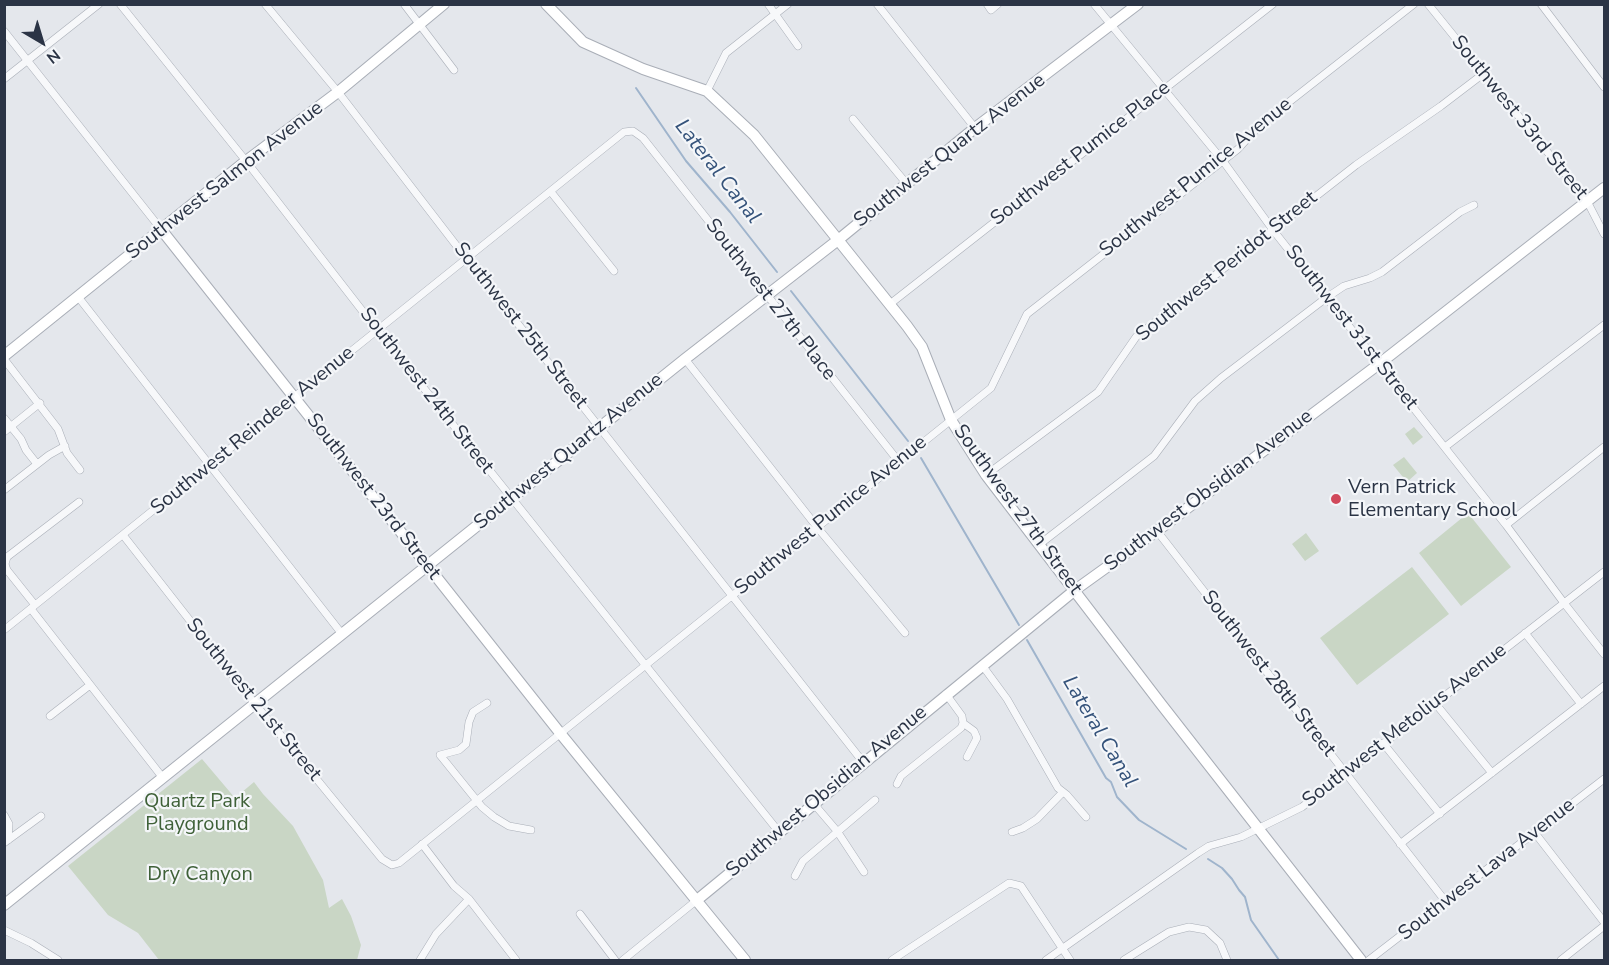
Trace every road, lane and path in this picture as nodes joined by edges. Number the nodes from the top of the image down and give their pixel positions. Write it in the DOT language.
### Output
graph roads {
  1 [pos="99,4"];
  2 [pos="120,4"];
  3 [pos="265,4"];
  4 [pos="404,4"];
  5 [pos="444,4"];
  6 [pos="546,4"];
  7 [pos="768,4"];
  8 [pos="788,4"];
  9 [pos="877,4"];
  10 [pos="1094,4"];
  11 [pos="1138,4"];
  12 [pos="1273,4"];
  13 [pos="1414,4"];
  14 [pos="1428,4"];
  15 [pos="1541,4"];
  16 [pos="776,14"];
  17 [pos="419,24"];
  18 [pos="1110,26"];
  19 [pos="4,30"];
  20 [pos="798,46"];
  21 [pos="28,60"];
  22 [pos="454,70"];
  23 [pos="1483,74"];
  24 [pos="4,79"];
  25 [pos="1605,87"];
  26 [pos="1163,89"];
  27 [pos="707,91"];
  28 [pos="338,92"];
  29 [pos="853,119"];
  30 [pos="975,128"];
  31 [pos="643,138"];
  32 [pos="246,161"];
  33 [pos="1223,161"];
  34 [pos="906,183"];
  35 [pos="1605,188"];
  36 [pos="551,192"];
  37 [pos="1587,201"];
  38 [pos="1474,205"];
  39 [pos="160,228"];
  40 [pos="1273,230"];
  41 [pos="1605,234"];
  42 [pos="838,240"];
  43 [pos="466,258"];
  44 [pos="615,271"];
  45 [pos="765,295"];
  46 [pos="79,297"];
  47 [pos="1326,298"];
  48 [pos="890,304"];
  49 [pos="1605,325"];
  50 [pos="378,331"];
  51 [pos="4,357"];
  52 [pos="685,358"];
  53 [pos="1379,364"];
  54 [pos="294,397"];
  55 [pos="40,404"];
  56 [pos="4,418"];
  57 [pos="951,420"];
  58 [pos="600,427"];
  59 [pos="8,429"];
  60 [pos="65,446"];
  61 [pos="1445,447"];
  62 [pos="1605,447"];
  63 [pos="899,462"];
  64 [pos="37,464"];
  65 [pos="209,464"];
  66 [pos="80,470"];
  67 [pos="986,475"];
  68 [pos="5,488"];
  69 [pos="512,498"];
  70 [pos="79,502"];
  71 [pos="1506,525"];
  72 [pos="817,527"];
  73 [pos="1157,531"];
  74 [pos="123,535"];
  75 [pos="1040,544"];
  76 [pos="428,566"];
  77 [pos="1605,572"];
  78 [pos="1075,590"];
  79 [pos="732,596"];
  80 [pos="1564,603"];
  81 [pos="33,607"];
  82 [pos="4,630"];
  83 [pos="905,633"];
  84 [pos="1525,633"];
  85 [pos="342,634"];
  86 [pos="1605,654"];
  87 [pos="645,665"];
  88 [pos="982,665"];
  89 [pos="90,685"];
  90 [pos="1605,686"];
  91 [pos="946,694"];
  92 [pos="1436,702"];
  93 [pos="487,703"];
  94 [pos="1581,704"];
  95 [pos="256,705"];
  96 [pos="50,716"];
  97 [pos="963,723"];
  98 [pos="560,733"];
  99 [pos="1383,743"];
  100 [pos="967,758"];
  101 [pos="863,762"];
  102 [pos="1344,773"];
  103 [pos="1492,773"];
  104 [pos="163,778"];
  105 [pos="1605,779"];
  106 [pos="897,784"];
  107 [pos="1064,792"];
  108 [pos="477,800"];
  109 [pos="875,800"];
  110 [pos="814,804"];
  111 [pos="1440,814"];
  112 [pos="4,815"];
  113 [pos="41,816"];
  114 [pos="1086,817"];
  115 [pos="1258,827"];
  116 [pos="531,830"];
  117 [pos="837,831"];
  118 [pos="779,832"];
  119 [pos="1012,832"];
  120 [pos="1535,834"];
  121 [pos="6,842"];
  122 [pos="422,844"];
  123 [pos="1400,844"];
  124 [pos="386,863"];
  125 [pos="864,872"];
  126 [pos="795,876"];
  127 [pos="469,899"];
  128 [pos="697,900"];
  129 [pos="1446,902"];
  130 [pos="4,905"];
  131 [pos="580,914"];
  132 [pos="1605,924"];
  133 [pos="4,930"];
  134 [pos="1062,949"];
  135 [pos="58,960"];
  136 [pos="420,960"];
  137 [pos="516,960"];
  138 [pos="615,960"];
  139 [pos="623,960"];
  140 [pos="745,960"];
  141 [pos="892,960"];
  142 [pos="1046,960"];
  143 [pos="1070,960"];
  144 [pos="1124,960"];
  145 [pos="1225,960"];
  146 [pos="1361,960"];
  147 [pos="1369,960"];
  148 [pos="1561,960"];
  1 -- 21 [label="street"];
  2 -- 32 [label="street, Southwest 24th Street"];
  3 -- 28 [label="street, Southwest 25th Street"];
  4 -- 17 [label="street"];
  5 -- 17 [label="street, Southwest Salmon Avenue"];
  6 -- 27 [label="street, Southwest 27th Street"];
  7 -- 16 [label="street"];
  8 -- 16 [label="street"];
  9 -- 30 [label="street"];
  10 -- 18 [label="street, Southwest 31st Street"];
  11 -- 18 [label="street, Southwest Quartz Avenue"];
  12 -- 26 [label="street, Southwest Pumice Place"];
  13 -- 33 [label="street, Southwest Pumice Avenue"];
  14 -- 23 [label="street, Southwest 33rd Street"];
  15 -- 25 [label="street"];
  16 -- 20 [label="street"];
  16 -- 27 [label="street"];
  17 -- 22 [label="street"];
  17 -- 28 [label="street, Southwest Salmon Avenue"];
  18 -- 26 [label="street, Southwest 31st Street"];
  18 -- 30 [label="street, Southwest Quartz Avenue"];
  19 -- 21 [label="street, Southwest 23rd Street"];
  21 -- 24 [label="street"];
  21 -- 39 [label="street, Southwest 23rd Street"];
  23 -- 37 [label="street, Southwest 33rd Street"];
  23 -- 40 [label="street, Southwest Peridot Street"];
  26 -- 33 [label="street, Southwest 31st Street"];
  26 -- 48 [label="street, Southwest Pumice Place"];
  27 -- 42 [label="street, Southwest 27th Street"];
  28 -- 32 [label="street, Southwest Salmon Avenue"];
  28 -- 43 [label="street, Southwest 25th Street"];
  29 -- 34 [label="street"];
  30 -- 34 [label="street, Southwest Quartz Avenue"];
  31 -- 36 [label="street, Southwest Reindeer Avenue"];
  31 -- 45 [label="street, Southwest 27th Place"];
  32 -- 39 [label="street, Southwest Salmon Avenue"];
  32 -- 50 [label="street, Southwest 24th Street"];
  33 -- 40 [label="street, Southwest 31st Street"];
  33 -- 57 [label="street, Southwest Pumice Avenue"];
  34 -- 42 [label="street, Southwest Quartz Avenue"];
  35 -- 37 [label="street, Southwest Obsidian Avenue"];
  36 -- 43 [label="street, Southwest Reindeer Avenue"];
  36 -- 44 [label="street"];
  37 -- 41 [label="street, Southwest 33rd Street"];
  37 -- 53 [label="street, Southwest Obsidian Avenue"];
  38 -- 47 [label="street"];
  39 -- 46 [label="street, Southwest Salmon Avenue"];
  39 -- 54 [label="street, Southwest 23rd Street"];
  40 -- 47 [label="street, Southwest 31st Street"];
  40 -- 67 [label="street, Southwest Peridot Street"];
  42 -- 45 [label="street, Southwest Quartz Avenue"];
  42 -- 48 [label="street, Southwest 27th Street"];
  43 -- 50 [label="street, Southwest Reindeer Avenue"];
  43 -- 58 [label="street, Southwest 25th Street"];
  45 -- 52 [label="street, Southwest Quartz Avenue"];
  45 -- 63 [label="street, Southwest 27th Place"];
  46 -- 51 [label="street, Southwest Salmon Avenue"];
  46 -- 65 [label="street"];
  47 -- 53 [label="street, Southwest 31st Street"];
  47 -- 75 [label="street"];
  48 -- 57 [label="street, Southwest 27th Street"];
  49 -- 61 [label="street"];
  50 -- 54 [label="street, Southwest Reindeer Avenue"];
  50 -- 69 [label="street, Southwest 24th Street"];
  51 -- 55 [label="street"];
  52 -- 58 [label="street, Southwest Quartz Avenue"];
  52 -- 72 [label="street"];
  53 -- 61 [label="street, Southwest 31st Street"];
  53 -- 73 [label="street, Southwest Obsidian Avenue"];
  54 -- 65 [label="street, Southwest Reindeer Avenue"];
  54 -- 76 [label="street, Southwest 23rd Street"];
  55 -- 59 [label="street"];
  55 -- 60 [label="street"];
  56 -- 59 [label="street"];
  57 -- 63 [label="street, Southwest Pumice Avenue"];
  57 -- 67 [label="street, Southwest 27th Street"];
  58 -- 69 [label="street, Southwest Quartz Avenue"];
  58 -- 79 [label="street, Southwest 25th Street"];
  59 -- 64 [label="street"];
  60 -- 64 [label="street"];
  60 -- 66 [label="street"];
  61 -- 71 [label="street, Southwest 31st Street"];
  62 -- 71 [label="street"];
  63 -- 72 [label="street, Southwest Pumice Avenue"];
  64 -- 68 [label="street"];
  65 -- 74 [label="street, Southwest Reindeer Avenue"];
  65 -- 85 [label="street"];
  67 -- 75 [label="street, Southwest 27th Street"];
  69 -- 76 [label="street, Southwest Quartz Avenue"];
  69 -- 87 [label="street, Southwest 24th Street"];
  70 -- 81 [label="street"];
  71 -- 80 [label="street, Southwest 31st Street"];
  72 -- 79 [label="street, Southwest Pumice Avenue"];
  72 -- 83 [label="street"];
  73 -- 78 [label="street, Southwest Obsidian Avenue"];
  73 -- 102 [label="street, Southwest 28th Street"];
  74 -- 81 [label="street, Southwest Reindeer Avenue"];
  74 -- 95 [label="street, Southwest 21st Street"];
  75 -- 78 [label="street, Southwest 27th Street"];
  76 -- 85 [label="street, Southwest Quartz Avenue"];
  76 -- 98 [label="street, Southwest 23rd Street"];
  77 -- 80 [label="street, Southwest Metolius Avenue"];
  78 -- 88 [label="street, Southwest Obsidian Avenue"];
  78 -- 115 [label="street, Southwest 27th Street"];
  79 -- 87 [label="street, Southwest Pumice Avenue"];
  79 -- 101 [label="street, Southwest 25th Street"];
  80 -- 84 [label="street, Southwest Metolius Avenue"];
  80 -- 86 [label="street, Southwest 31st Street"];
  81 -- 82 [label="street, Southwest Reindeer Avenue"];
  81 -- 89 [label="street"];
  84 -- 92 [label="street, Southwest Metolius Avenue"];
  84 -- 94 [label="street"];
  85 -- 95 [label="street, Southwest Quartz Avenue"];
  87 -- 98 [label="street, Southwest Pumice Avenue"];
  87 -- 118 [label="street, Southwest 24th Street"];
  88 -- 91 [label="street, Southwest Obsidian Avenue"];
  88 -- 107 [label="street"];
  89 -- 96 [label="street"];
  89 -- 104 [label="street"];
  90 -- 94 [label="street"];
  91 -- 97 [label="street"];
  91 -- 101 [label="street, Southwest Obsidian Avenue"];
  92 -- 99 [label="street, Southwest Metolius Avenue"];
  92 -- 103 [label="street"];
  93 -- 108 [label="street"];
  94 -- 103 [label="street"];
  95 -- 104 [label="street, Southwest Quartz Avenue"];
  95 -- 124 [label="street, Southwest 21st Street"];
  97 -- 100 [label="street"];
  97 -- 106 [label="street"];
  98 -- 108 [label="street, Southwest Pumice Avenue"];
  98 -- 128 [label="street, Southwest 23rd Street"];
  99 -- 102 [label="street, Southwest Metolius Avenue"];
  99 -- 111 [label="street"];
  101 -- 110 [label="street, Southwest Obsidian Avenue"];
  102 -- 115 [label="street, Southwest Metolius Avenue"];
  102 -- 123 [label="street, Southwest 28th Street"];
  103 -- 111 [label="street"];
  104 -- 130 [label="street, Southwest Quartz Avenue"];
  105 -- 120 [label="street, Southwest Lava Avenue"];
  107 -- 114 [label="street"];
  107 -- 119 [label="street"];
  108 -- 116 [label="street"];
  108 -- 122 [label="street, Southwest Pumice Avenue"];
  109 -- 117 [label="street"];
  110 -- 117 [label="street"];
  110 -- 118 [label="street, Southwest Obsidian Avenue"];
  111 -- 123 [label="street"];
  112 -- 121 [label="street"];
  113 -- 121 [label="street"];
  115 -- 134 [label="street, Southwest Metolius Avenue"];
  115 -- 146 [label="street, Southwest 27th Street"];
  117 -- 125 [label="street"];
  117 -- 126 [label="street"];
  118 -- 128 [label="street, Southwest Obsidian Avenue"];
  120 -- 129 [label="street, Southwest Lava Avenue"];
  120 -- 132 [label="street"];
  122 -- 124 [label="street, Southwest Pumice Avenue"];
  122 -- 127 [label="street"];
  123 -- 129 [label="street, Southwest 28th Street"];
  127 -- 136 [label="street"];
  127 -- 137 [label="street"];
  128 -- 139 [label="street, Southwest Obsidian Avenue"];
  128 -- 140 [label="street, Southwest 23rd Street"];
  129 -- 147 [label="street, Southwest Lava Avenue"];
  131 -- 138 [label="street"];
  132 -- 148 [label="street"];
  133 -- 135 [label="street"];
  134 -- 141 [label="street"];
  134 -- 142 [label="street, Southwest Metolius Avenue"];
  134 -- 143 [label="street"];
  144 -- 145 [label="street"];
}
